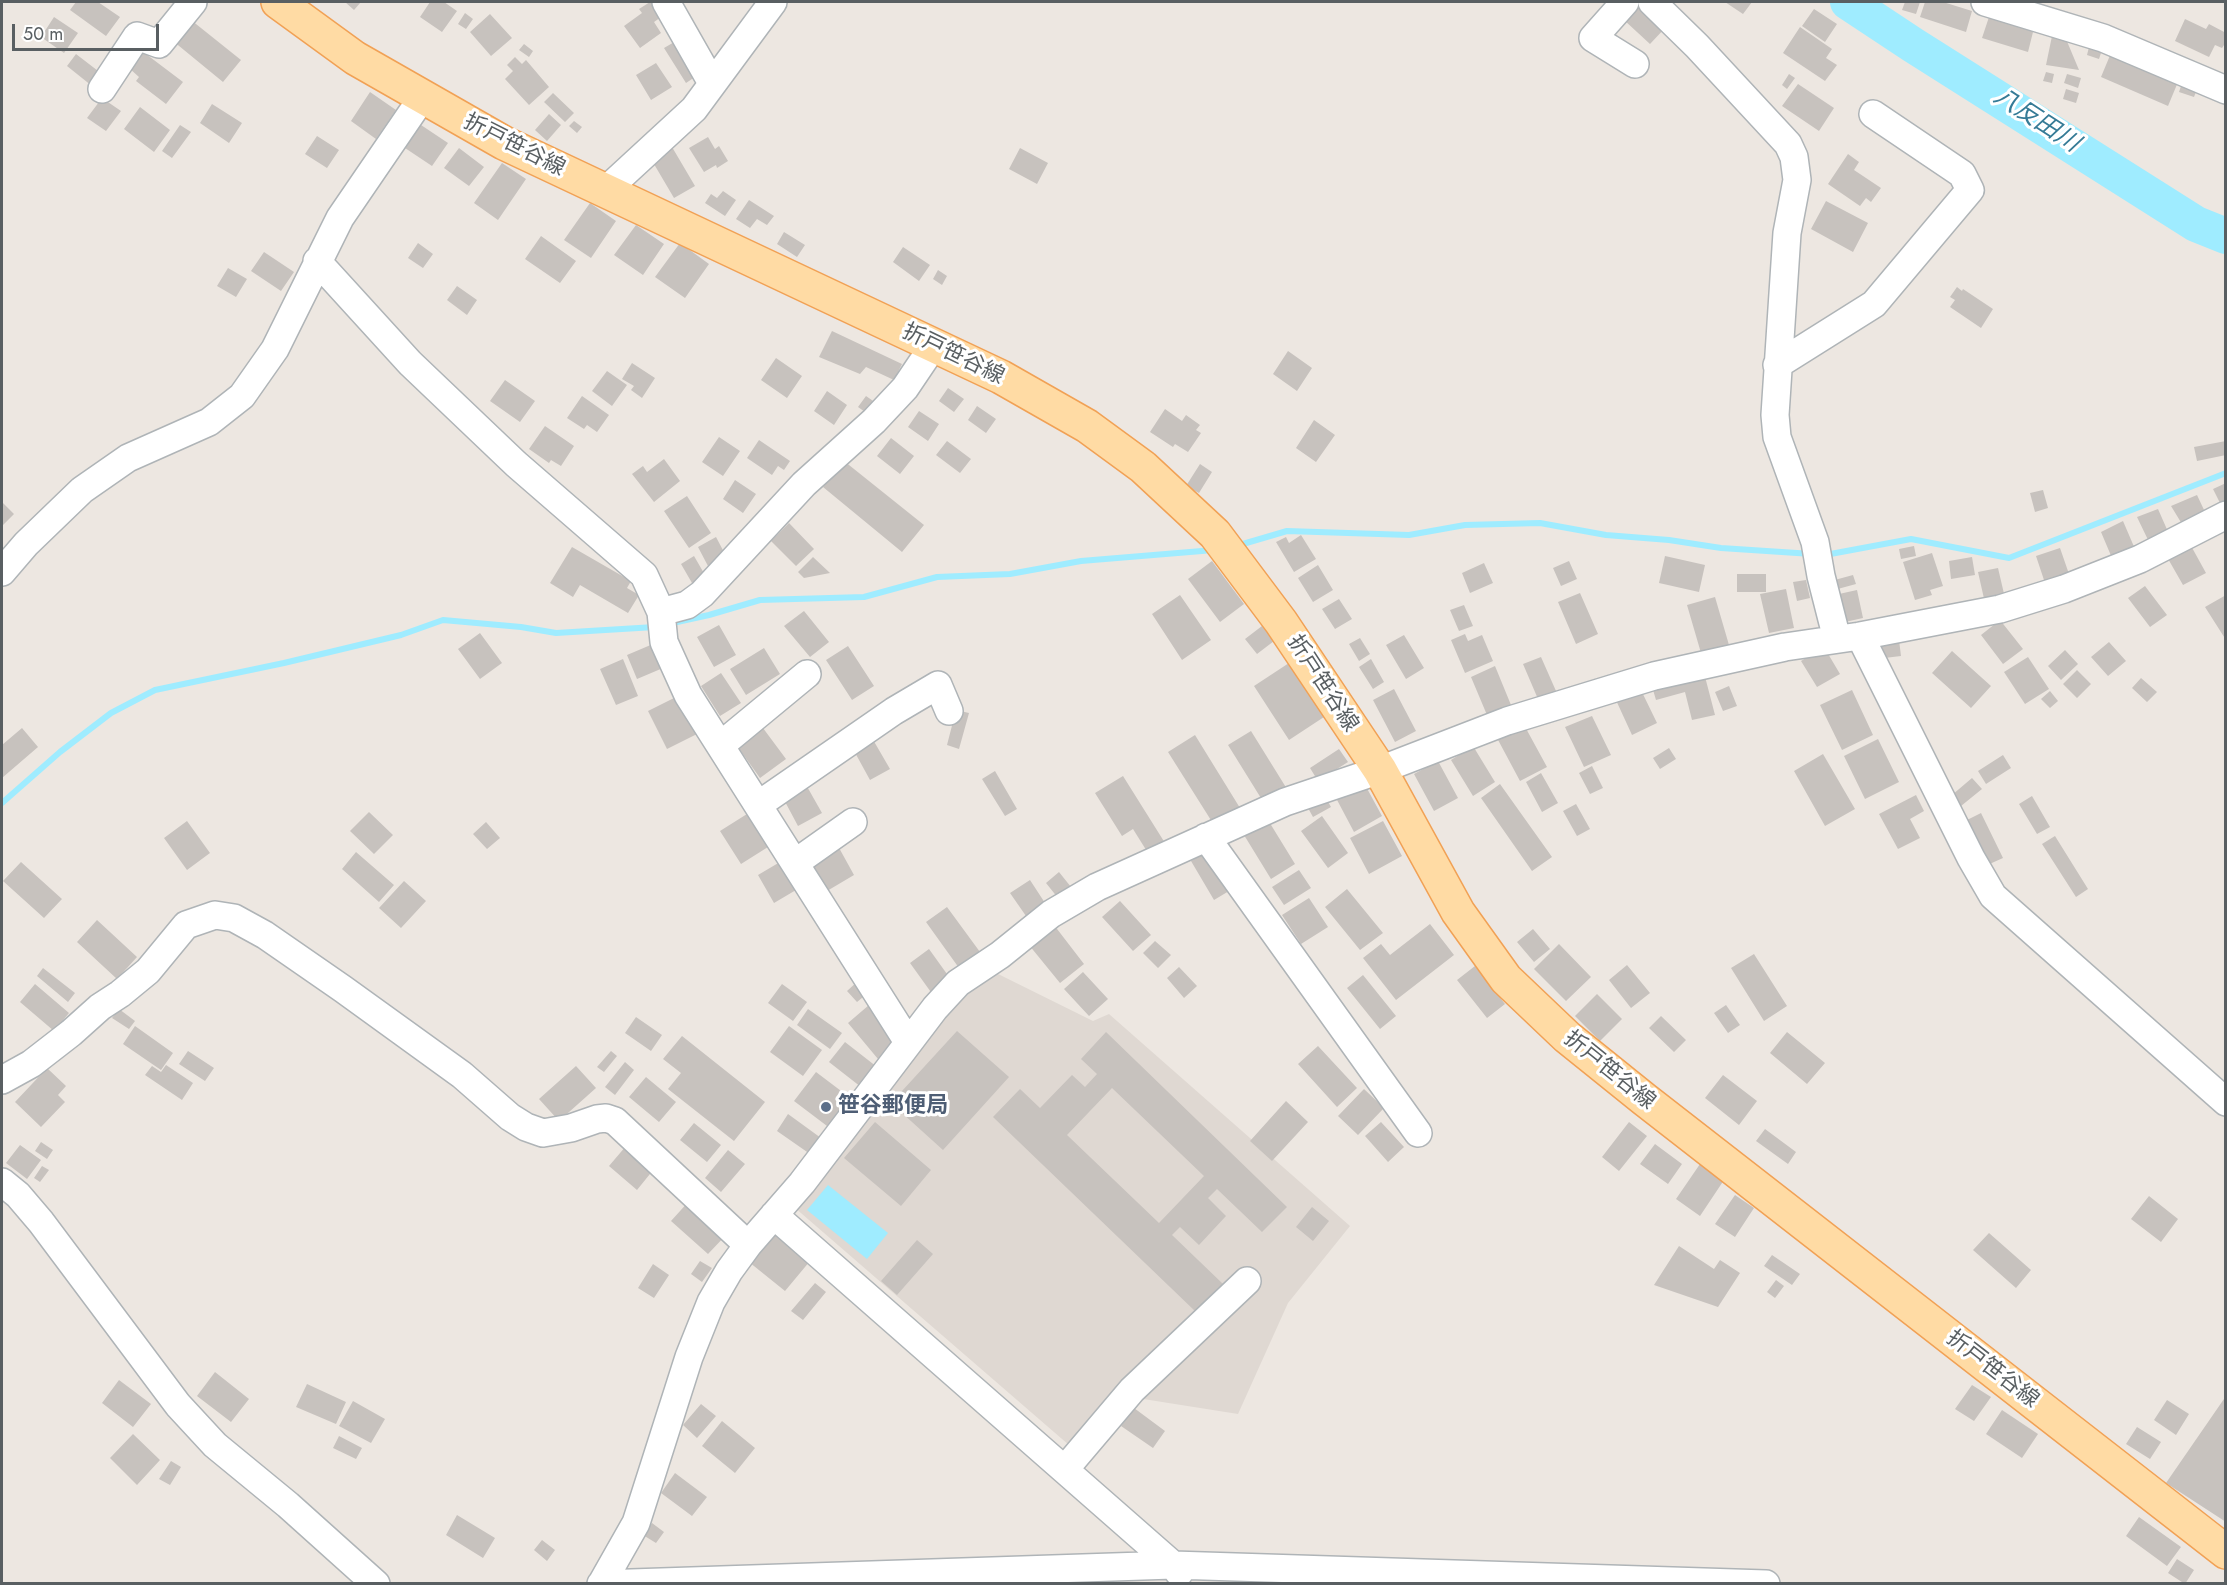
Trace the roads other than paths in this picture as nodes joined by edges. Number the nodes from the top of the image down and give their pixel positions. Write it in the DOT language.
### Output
graph roads {
  1 [pos="193,2"];
  2 [pos="278,2"];
  3 [pos="666,2"];
  4 [pos="773,2"];
  5 [pos="1625,2"];
  6 [pos="1652,2"];
  7 [pos="1985,2"];
  8 [pos="1635,64"];
  9 [pos="712,83"];
  10 [pos="102,88"];
  11 [pos="2226,90"];
  12 [pos="422,98"];
  13 [pos="1873,114"];
  14 [pos="604,191"];
  15 [pos="317,261"];
  16 [pos="934,345"];
  17 [pos="1777,365"];
  18 [pos="2226,515"];
  19 [pos="2,572"];
  20 [pos="661,612"];
  21 [pos="1848,638"];
  22 [pos="807,674"];
  23 [pos="949,711"];
  24 [pos="721,745"];
  25 [pos="1380,770"];
  26 [pos="758,805"];
  27 [pos="853,822"];
  28 [pos="1206,837"];
  29 [pos="795,863"];
  30 [pos="908,1042"];
  31 [pos="2,1080"];
  32 [pos="2226,1102"];
  33 [pos="1418,1133"];
  34 [pos="2,1182"];
  35 [pos="774,1215"];
  36 [pos="748,1245"];
  37 [pos="1247,1281"];
  38 [pos="1065,1469"];
  39 [pos="2226,1552"];
  40 [pos="1180,1574"];
  41 [pos="602,1583"];
  42 [pos="376,1584"];
  43 [pos="1766,1584"];
  1 -- 10 [label="street"];
  2 -- 12 [label="main road, 折戸笹谷線"];
  3 -- 9 [label="street"];
  4 -- 9 [label="street"];
  5 -- 8 [label="street"];
  6 -- 17 [label="street"];
  7 -- 11 [label="street"];
  9 -- 14 [label="street"];
  12 -- 14 [label="main road, 折戸笹谷線"];
  12 -- 15 [label="street"];
  13 -- 17 [label="street"];
  14 -- 16 [label="main road, 折戸笹谷線"];
  15 -- 19 [label="street"];
  15 -- 20 [label="street"];
  16 -- 20 [label="street"];
  16 -- 25 [label="main road, 折戸笹谷線"];
  17 -- 21 [label="street"];
  18 -- 21 [label="street"];
  20 -- 24 [label="street"];
  21 -- 25 [label="street"];
  21 -- 32 [label="street"];
  22 -- 24 [label="street"];
  23 -- 26 [label="street"];
  24 -- 26 [label="street"];
  25 -- 28 [label="street"];
  25 -- 39 [label="main road, 折戸笹谷線"];
  26 -- 29 [label="street"];
  27 -- 29 [label="street"];
  28 -- 30 [label="street"];
  28 -- 33 [label="street"];
  29 -- 30 [label="street"];
  30 -- 35 [label="street"];
  31 -- 36 [label="street"];
  34 -- 42 [label="street"];
  35 -- 36 [label="street"];
  35 -- 38 [label="street"];
  36 -- 41 [label="street"];
  37 -- 38 [label="street"];
  38 -- 40 [label="street"];
  40 -- 41 [label="street"];
  40 -- 43 [label="street"];
}
